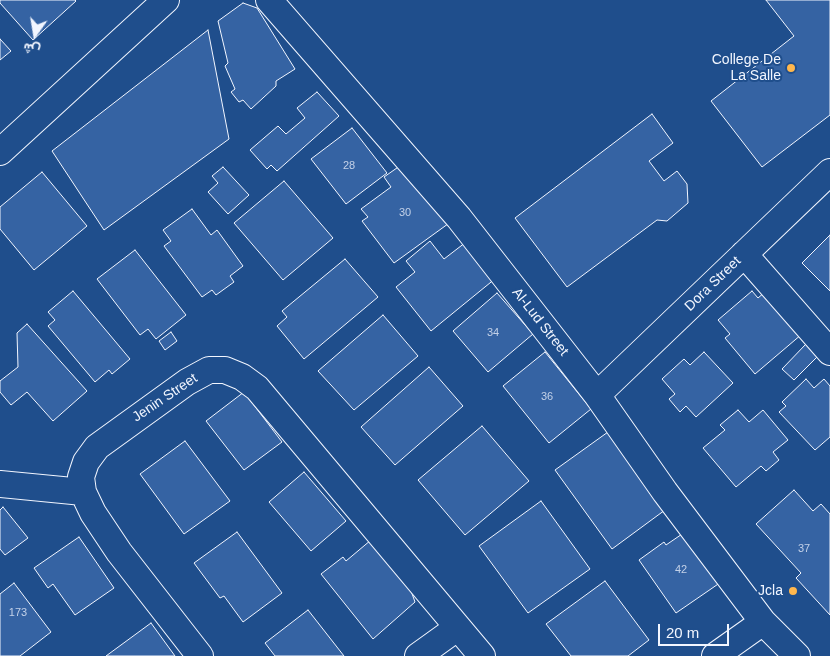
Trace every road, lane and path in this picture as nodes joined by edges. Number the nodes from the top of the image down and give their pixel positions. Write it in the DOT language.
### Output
graph roads {
  1 [pos="166,0"];
  2 [pos="269,0"];
  3 [pos="0,152"];
  4 [pos="830,172"];
  5 [pos="744,254"];
  6 [pos="830,352"];
  7 [pos="597,395"];
  8 [pos="0,484"];
  9 [pos="83,492"];
  10 [pos="763,622"];
  11 [pos="457,628"];
  12 [pos="200,656"];
  13 [pos="418,656"];
  14 [pos="482,656"];
  15 [pos="715,656"];
  16 [pos="797,656"];
  1 -- 3 [label="street"];
  2 -- 7 [label="street, Al-Lud Street"];
  4 -- 5 [label="street, Dora Street"];
  5 -- 6 [label="street"];
  5 -- 7 [label="street, Dora Street"];
  7 -- 10 [label="street, Al-Lud Street"];
  8 -- 9 [label="street"];
  9 -- 11 [label="street, Jenin Street"];
  9 -- 12 [label="street, Jenin Street"];
  10 -- 15 [label="street"];
  10 -- 16 [label="street, Al-Lud Street"];
  11 -- 13 [label="street"];
  11 -- 14 [label="street, Jenin Street"];
}
